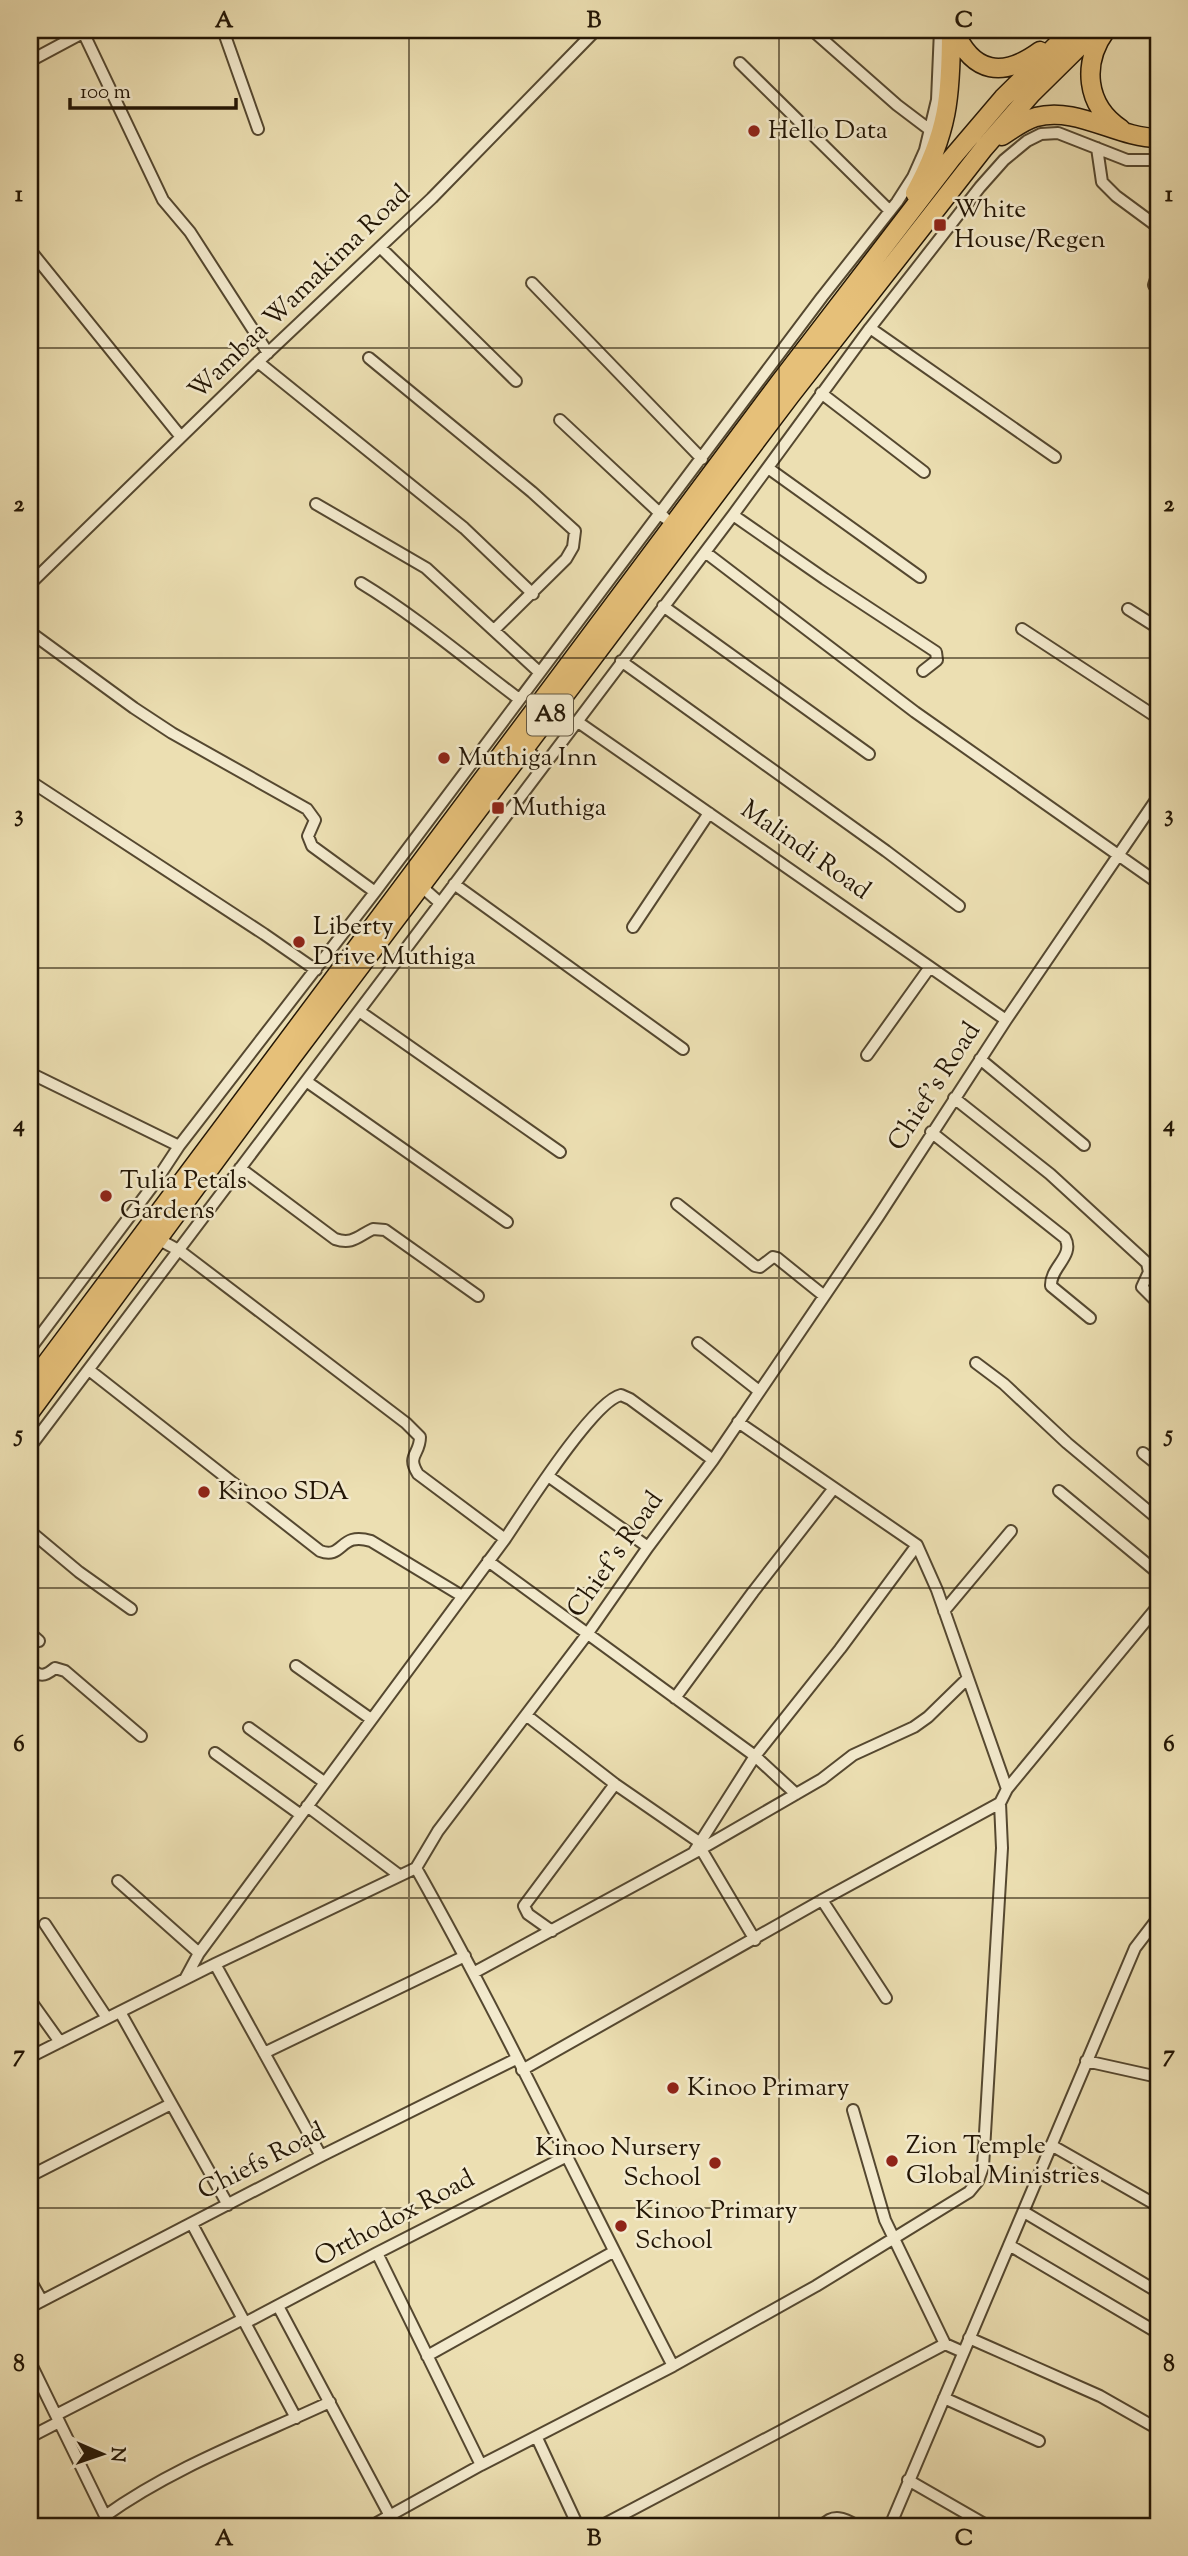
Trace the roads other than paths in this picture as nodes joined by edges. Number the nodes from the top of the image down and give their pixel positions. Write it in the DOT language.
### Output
graph roads {
  1 [pos="223,30"];
  2 [pos="596,30"];
  3 [pos="812,30"];
  4 [pos="940,30"];
  5 [pos="953,30"];
  6 [pos="1064,30"];
  7 [pos="1072,30"];
  8 [pos="85,31"];
  9 [pos="1097,32"];
  10 [pos="30,61"];
  11 [pos="740,63"];
  12 [pos="258,129"];
  13 [pos="930,130"];
  14 [pos="1137,137"];
  15 [pos="1158,138"];
  16 [pos="984,148"];
  17 [pos="1097,148"];
  18 [pos="1158,160"];
  19 [pos="890,211"];
  20 [pos="935,213"];
  21 [pos="951,226"];
  22 [pos="1158,227"];
  23 [pos="380,247"];
  24 [pos="30,250"];
  25 [pos="889,271"];
  26 [pos="1158,273"];
  27 [pos="863,276"];
  28 [pos="533,283"];
  29 [pos="904,285"];
  30 [pos="1158,291"];
  31 [pos="870,328"];
  32 [pos="268,352"];
  33 [pos="369,358"];
  34 [pos="258,362"];
  35 [pos="785,362"];
  36 [pos="516,381"];
  37 [pos="821,393"];
  38 [pos="559,420"];
  39 [pos="181,437"];
  40 [pos="1055,457"];
  41 [pos="702,458"];
  42 [pos="768,467"];
  43 [pos="924,472"];
  44 [pos="316,504"];
  45 [pos="733,515"];
  46 [pos="667,520"];
  47 [pos="705,552"];
  48 [pos="920,577"];
  49 [pos="31,580"];
  50 [pos="362,583"];
  51 [pos="533,594"];
  52 [pos="663,606"];
  53 [pos="1128,609"];
  54 [pos="1158,628"];
  55 [pos="1022,629"];
  56 [pos="494,630"];
  57 [pos="30,632"];
  58 [pos="621,662"];
  59 [pos="923,671"];
  60 [pos="539,672"];
  61 [pos="519,699"];
  62 [pos="1158,718"];
  63 [pos="578,722"];
  64 [pos="495,730"];
  65 [pos="519,745"];
  66 [pos="869,754"];
  67 [pos="544,765"];
  68 [pos="30,782"];
  69 [pos="1158,797"];
  70 [pos="709,813"];
  71 [pos="1117,855"];
  72 [pos="1158,883"];
  73 [pos="454,884"];
  74 [pos="421,886"];
  75 [pos="375,892"];
  76 [pos="440,903"];
  77 [pos="958,906"];
  78 [pos="633,927"];
  79 [pos="930,967"];
  80 [pos="316,971"];
  81 [pos="359,1012"];
  82 [pos="1006,1020"];
  83 [pos="259,1043"];
  84 [pos="683,1049"];
  85 [pos="867,1055"];
  86 [pos="276,1057"];
  87 [pos="979,1059"];
  88 [pos="30,1073"];
  89 [pos="306,1081"];
  90 [pos="954,1098"];
  91 [pos="931,1132"];
  92 [pos="1084,1144"];
  93 [pos="179,1146"];
  94 [pos="560,1152"];
  95 [pos="240,1168"];
  96 [pos="154,1184"];
  97 [pos="172,1196"];
  98 [pos="677,1204"];
  99 [pos="507,1222"];
  100 [pos="116,1235"];
  101 [pos="158,1239"];
  102 [pos="133,1247"];
  103 [pos="180,1251"];
  104 [pos="823,1295"];
  105 [pos="478,1296"];
  106 [pos="1153,1299"];
  107 [pos="1090,1318"];
  108 [pos="698,1343"];
  109 [pos="30,1349"];
  110 [pos="976,1363"];
  111 [pos="89,1370"];
  112 [pos="30,1385"];
  113 [pos="759,1391"];
  114 [pos="30,1412"];
  115 [pos="738,1422"];
  116 [pos="30,1447"];
  117 [pos="1143,1453"];
  118 [pos="713,1460"];
  119 [pos="1158,1465"];
  120 [pos="548,1476"];
  121 [pos="834,1488"];
  122 [pos="1059,1491"];
  123 [pos="1158,1519"];
  124 [pos="30,1531"];
  125 [pos="1011,1531"];
  126 [pos="505,1539"];
  127 [pos="917,1545"];
  128 [pos="648,1546"];
  129 [pos="488,1561"];
  130 [pos="1158,1573"];
  131 [pos="461,1596"];
  132 [pos="1158,1605"];
  133 [pos="131,1609"];
  134 [pos="944,1611"];
  135 [pos="588,1633"];
  136 [pos="296,1665"];
  137 [pos="30,1668"];
  138 [pos="968,1678"];
  139 [pos="675,1698"];
  140 [pos="526,1715"];
  141 [pos="371,1719"];
  142 [pos="249,1728"];
  143 [pos="141,1735"];
  144 [pos="215,1753"];
  145 [pos="755,1756"];
  146 [pos="324,1782"];
  147 [pos="615,1784"];
  148 [pos="1007,1789"];
  149 [pos="796,1794"];
  150 [pos="1000,1803"];
  151 [pos="304,1810"];
  152 [pos="698,1847"];
  153 [pos="416,1868"];
  154 [pos="399,1875"];
  155 [pos="118,1881"];
  156 [pos="822,1900"];
  157 [pos="1158,1918"];
  158 [pos="45,1924"];
  159 [pos="552,1931"];
  160 [pos="755,1940"];
  161 [pos="200,1953"];
  162 [pos="465,1956"];
  163 [pos="215,1964"];
  164 [pos="475,1972"];
  165 [pos="186,1979"];
  166 [pos="886,1998"];
  167 [pos="30,2000"];
  168 [pos="120,2012"];
  169 [pos="107,2018"];
  170 [pos="60,2042"];
  171 [pos="264,2053"];
  172 [pos="30,2057"];
  173 [pos="516,2059"];
  174 [pos="1086,2061"];
  175 [pos="522,2070"];
  176 [pos="1158,2077"];
  177 [pos="171,2104"];
  178 [pos="853,2110"];
  179 [pos="1051,2145"];
  180 [pos="321,2156"];
  181 [pos="567,2156"];
  182 [pos="30,2176"];
  183 [pos="228,2205"];
  184 [pos="1158,2206"];
  185 [pos="1024,2212"];
  186 [pos="192,2224"];
  187 [pos="894,2239"];
  188 [pos="1009,2245"];
  189 [pos="613,2252"];
  190 [pos="377,2253"];
  191 [pos="30,2280"];
  192 [pos="1158,2292"];
  193 [pos="42,2301"];
  194 [pos="278,2306"];
  195 [pos="30,2307"];
  196 [pos="244,2321"];
  197 [pos="1158,2333"];
  198 [pos="969,2338"];
  199 [pos="945,2344"];
  200 [pos="963,2352"];
  201 [pos="427,2357"];
  202 [pos="30,2362"];
  203 [pos="673,2366"];
  204 [pos="944,2398"];
  205 [pos="330,2402"];
  206 [pos="296,2418"];
  207 [pos="57,2419"];
  208 [pos="1158,2429"];
  209 [pos="30,2437"];
  210 [pos="537,2438"];
  211 [pos="1039,2441"];
  212 [pos="481,2465"];
  213 [pos="908,2480"];
  214 [pos="390,2516"];
  215 [pos="108,2521"];
  216 [pos="370,2526"];
  217 [pos="578,2526"];
  218 [pos="601,2526"];
  219 [pos="822,2526"];
  220 [pos="858,2526"];
  221 [pos="890,2526"];
  222 [pos="988,2526"];
  1 -- 12 [label="street"];
  2 -- 23 [label="street, Wambaa Wamakima Road"];
  3 -- 13 [label="street"];
  4 -- 13 [label="street"];
  5 -- 6 [label="highway"];
  5 -- 27 [label="highway"];
  7 -- 27 [label="highway, A8"];
  8 -- 10 [label="street"];
  8 -- 32 [label="street"];
  9 -- 14 [label="highway"];
  9 -- 16 [label="highway, A8"];
  11 -- 19 [label="street"];
  13 -- 19 [label="street"];
  14 -- 15 [label="highway"];
  14 -- 16 [label="highway"];
  16 -- 20 [label="highway, A8"];
  17 -- 18 [label="street"];
  17 -- 21 [label="street"];
  17 -- 22 [label="street"];
  19 -- 35 [label="street"];
  20 -- 21 [label="street"];
  20 -- 25 [label="highway, A8"];
  21 -- 29 [label="street"];
  23 -- 32 [label="street, Wambaa Wamakima Road"];
  23 -- 36 [label="street"];
  24 -- 39 [label="street"];
  25 -- 29 [label="street"];
  25 -- 65 [label="highway, A8"];
  26 -- 30 [label="street"];
  27 -- 35 [label="highway, A8"];
  28 -- 41 [label="street"];
  29 -- 31 [label="street"];
  31 -- 37 [label="street"];
  31 -- 40 [label="street"];
  32 -- 34 [label="street, Wambaa Wamakima Road"];
  33 -- 51 [label="street"];
  34 -- 39 [label="street, Wambaa Wamakima Road"];
  34 -- 51 [label="street"];
  35 -- 41 [label="street"];
  35 -- 46 [label="highway, A8"];
  37 -- 42 [label="street"];
  37 -- 43 [label="street"];
  38 -- 46 [label="street"];
  39 -- 49 [label="street, Wambaa Wamakima Road"];
  41 -- 46 [label="street"];
  42 -- 45 [label="street"];
  42 -- 48 [label="street"];
  44 -- 56 [label="street"];
  45 -- 47 [label="street"];
  45 -- 59 [label="street"];
  46 -- 60 [label="street"];
  46 -- 65 [label="highway, A8"];
  47 -- 52 [label="street"];
  47 -- 71 [label="street"];
  50 -- 61 [label="street"];
  51 -- 56 [label="street"];
  52 -- 58 [label="street"];
  52 -- 66 [label="street"];
  53 -- 54 [label="street"];
  55 -- 62 [label="street"];
  56 -- 60 [label="street"];
  57 -- 75 [label="street"];
  58 -- 63 [label="street"];
  58 -- 77 [label="street"];
  60 -- 61 [label="street"];
  61 -- 64 [label="street"];
  63 -- 67 [label="street"];
  63 -- 70 [label="street, Malindi Road"];
  64 -- 65 [label="street"];
  64 -- 75 [label="street"];
  65 -- 67 [label="street"];
  65 -- 74 [label="highway, A8"];
  65 -- 86 [label="highway, A8"];
  67 -- 73 [label="street"];
  68 -- 80 [label="street"];
  69 -- 71 [label="street, Chief's Road"];
  70 -- 78 [label="street"];
  70 -- 79 [label="street, Malindi Road"];
  71 -- 72 [label="street"];
  71 -- 82 [label="street, Chief's Road"];
  73 -- 76 [label="street"];
  73 -- 84 [label="street"];
  74 -- 76 [label="street"];
  74 -- 101 [label="highway, A8"];
  75 -- 80 [label="street"];
  76 -- 81 [label="street"];
  79 -- 82 [label="street, Malindi Road"];
  79 -- 85 [label="street"];
  80 -- 83 [label="street"];
  81 -- 89 [label="street"];
  81 -- 94 [label="street"];
  82 -- 87 [label="street, Chief's Road"];
  83 -- 86 [label="street"];
  83 -- 93 [label="street"];
  86 -- 97 [label="highway, A8"];
  87 -- 90 [label="street, Chief's Road"];
  87 -- 92 [label="street"];
  88 -- 93 [label="street"];
  89 -- 95 [label="street"];
  89 -- 99 [label="street"];
  90 -- 91 [label="street, Chief's Road"];
  90 -- 106 [label="street"];
  91 -- 104 [label="street, Chief's Road"];
  91 -- 107 [label="street"];
  93 -- 96 [label="street"];
  95 -- 103 [label="street"];
  95 -- 105 [label="street"];
  96 -- 97 [label="street"];
  96 -- 100 [label="street"];
  97 -- 102 [label="highway, A8"];
  98 -- 104 [label="street"];
  100 -- 102 [label="street"];
  100 -- 109 [label="street"];
  101 -- 103 [label="street"];
  101 -- 114 [label="highway, A8"];
  102 -- 112 [label="highway, A8"];
  103 -- 111 [label="street"];
  103 -- 126 [label="street"];
  104 -- 113 [label="street, Chief's Road"];
  108 -- 113 [label="street"];
  110 -- 123 [label="street"];
  111 -- 116 [label="street"];
  111 -- 131 [label="street"];
  113 -- 115 [label="street, Chief's Road"];
  115 -- 118 [label="street, Chief's Road"];
  115 -- 121 [label="street"];
  117 -- 119 [label="street"];
  118 -- 120 [label="street"];
  118 -- 128 [label="street, Chief's Road"];
  120 -- 126 [label="street"];
  120 -- 128 [label="street"];
  121 -- 127 [label="street"];
  121 -- 139 [label="street"];
  122 -- 130 [label="street"];
  124 -- 133 [label="street"];
  125 -- 134 [label="street"];
  126 -- 129 [label="street"];
  127 -- 134 [label="street"];
  127 -- 145 [label="street"];
  128 -- 135 [label="street, Chief's Road"];
  129 -- 131 [label="street"];
  129 -- 135 [label="street"];
  131 -- 141 [label="street"];
  132 -- 148 [label="street"];
  134 -- 138 [label="street"];
  135 -- 139 [label="street"];
  135 -- 140 [label="street, Chief's Road"];
  136 -- 141 [label="street"];
  137 -- 143 [label="street"];
  138 -- 148 [label="street"];
  138 -- 149 [label="street"];
  139 -- 145 [label="street"];
  140 -- 147 [label="street"];
  140 -- 153 [label="street, Chief's Road"];
  141 -- 146 [label="street"];
  142 -- 146 [label="street"];
  144 -- 151 [label="street"];
  145 -- 149 [label="street"];
  145 -- 152 [label="street"];
  146 -- 151 [label="street"];
  147 -- 152 [label="street"];
  147 -- 159 [label="street"];
  148 -- 150 [label="street"];
  149 -- 152 [label="street"];
  150 -- 156 [label="street"];
  150 -- 187 [label="street"];
  151 -- 154 [label="street"];
  151 -- 161 [label="street"];
  152 -- 159 [label="street"];
  152 -- 160 [label="street"];
  153 -- 154 [label="street"];
  153 -- 162 [label="street"];
  154 -- 163 [label="street"];
  155 -- 161 [label="street"];
  156 -- 160 [label="street"];
  156 -- 166 [label="street"];
  157 -- 174 [label="street"];
  158 -- 169 [label="street"];
  159 -- 164 [label="street"];
  160 -- 175 [label="street"];
  161 -- 165 [label="street"];
  162 -- 164 [label="street"];
  162 -- 171 [label="street"];
  163 -- 165 [label="street"];
  163 -- 171 [label="street"];
  164 -- 173 [label="street"];
  165 -- 168 [label="street"];
  167 -- 170 [label="street"];
  168 -- 169 [label="street"];
  168 -- 177 [label="street"];
  169 -- 170 [label="street"];
  170 -- 172 [label="street"];
  171 -- 180 [label="street"];
  173 -- 175 [label="street"];
  173 -- 180 [label="street, Chiefs Road"];
  174 -- 176 [label="street"];
  174 -- 179 [label="street"];
  175 -- 181 [label="street"];
  177 -- 182 [label="street"];
  177 -- 183 [label="street"];
  178 -- 187 [label="street"];
  179 -- 184 [label="street"];
  179 -- 185 [label="street"];
  180 -- 183 [label="street, Chiefs Road"];
  181 -- 189 [label="street"];
  181 -- 190 [label="street, Orthodox Road"];
  183 -- 186 [label="street, Chiefs Road"];
  185 -- 188 [label="street"];
  185 -- 192 [label="street"];
  186 -- 193 [label="street, Chiefs Road"];
  186 -- 196 [label="street"];
  187 -- 199 [label="street"];
  187 -- 203 [label="street"];
  188 -- 197 [label="street"];
  188 -- 198 [label="street"];
  189 -- 201 [label="street"];
  189 -- 203 [label="street"];
  190 -- 194 [label="street, Orthodox Road"];
  190 -- 201 [label="street"];
  191 -- 193 [label="street"];
  193 -- 195 [label="street, Chiefs Road"];
  194 -- 196 [label="street, Orthodox Road"];
  194 -- 205 [label="street"];
  196 -- 206 [label="street"];
  196 -- 207 [label="street, Orthodox Road"];
  198 -- 200 [label="street"];
  198 -- 208 [label="street"];
  199 -- 200 [label="street"];
  199 -- 218 [label="street"];
  200 -- 204 [label="street"];
  201 -- 212 [label="street"];
  202 -- 207 [label="street"];
  203 -- 210 [label="street"];
  204 -- 211 [label="street"];
  204 -- 213 [label="street"];
  205 -- 206 [label="street"];
  205 -- 214 [label="street"];
  206 -- 215 [label="street"];
  207 -- 209 [label="street, Orthodox Road"];
  207 -- 215 [label="street"];
  210 -- 212 [label="street"];
  210 -- 217 [label="street"];
  212 -- 214 [label="street"];
  213 -- 221 [label="street"];
  213 -- 222 [label="street"];
  214 -- 216 [label="street"];
  219 -- 220 [label="street"];
}
